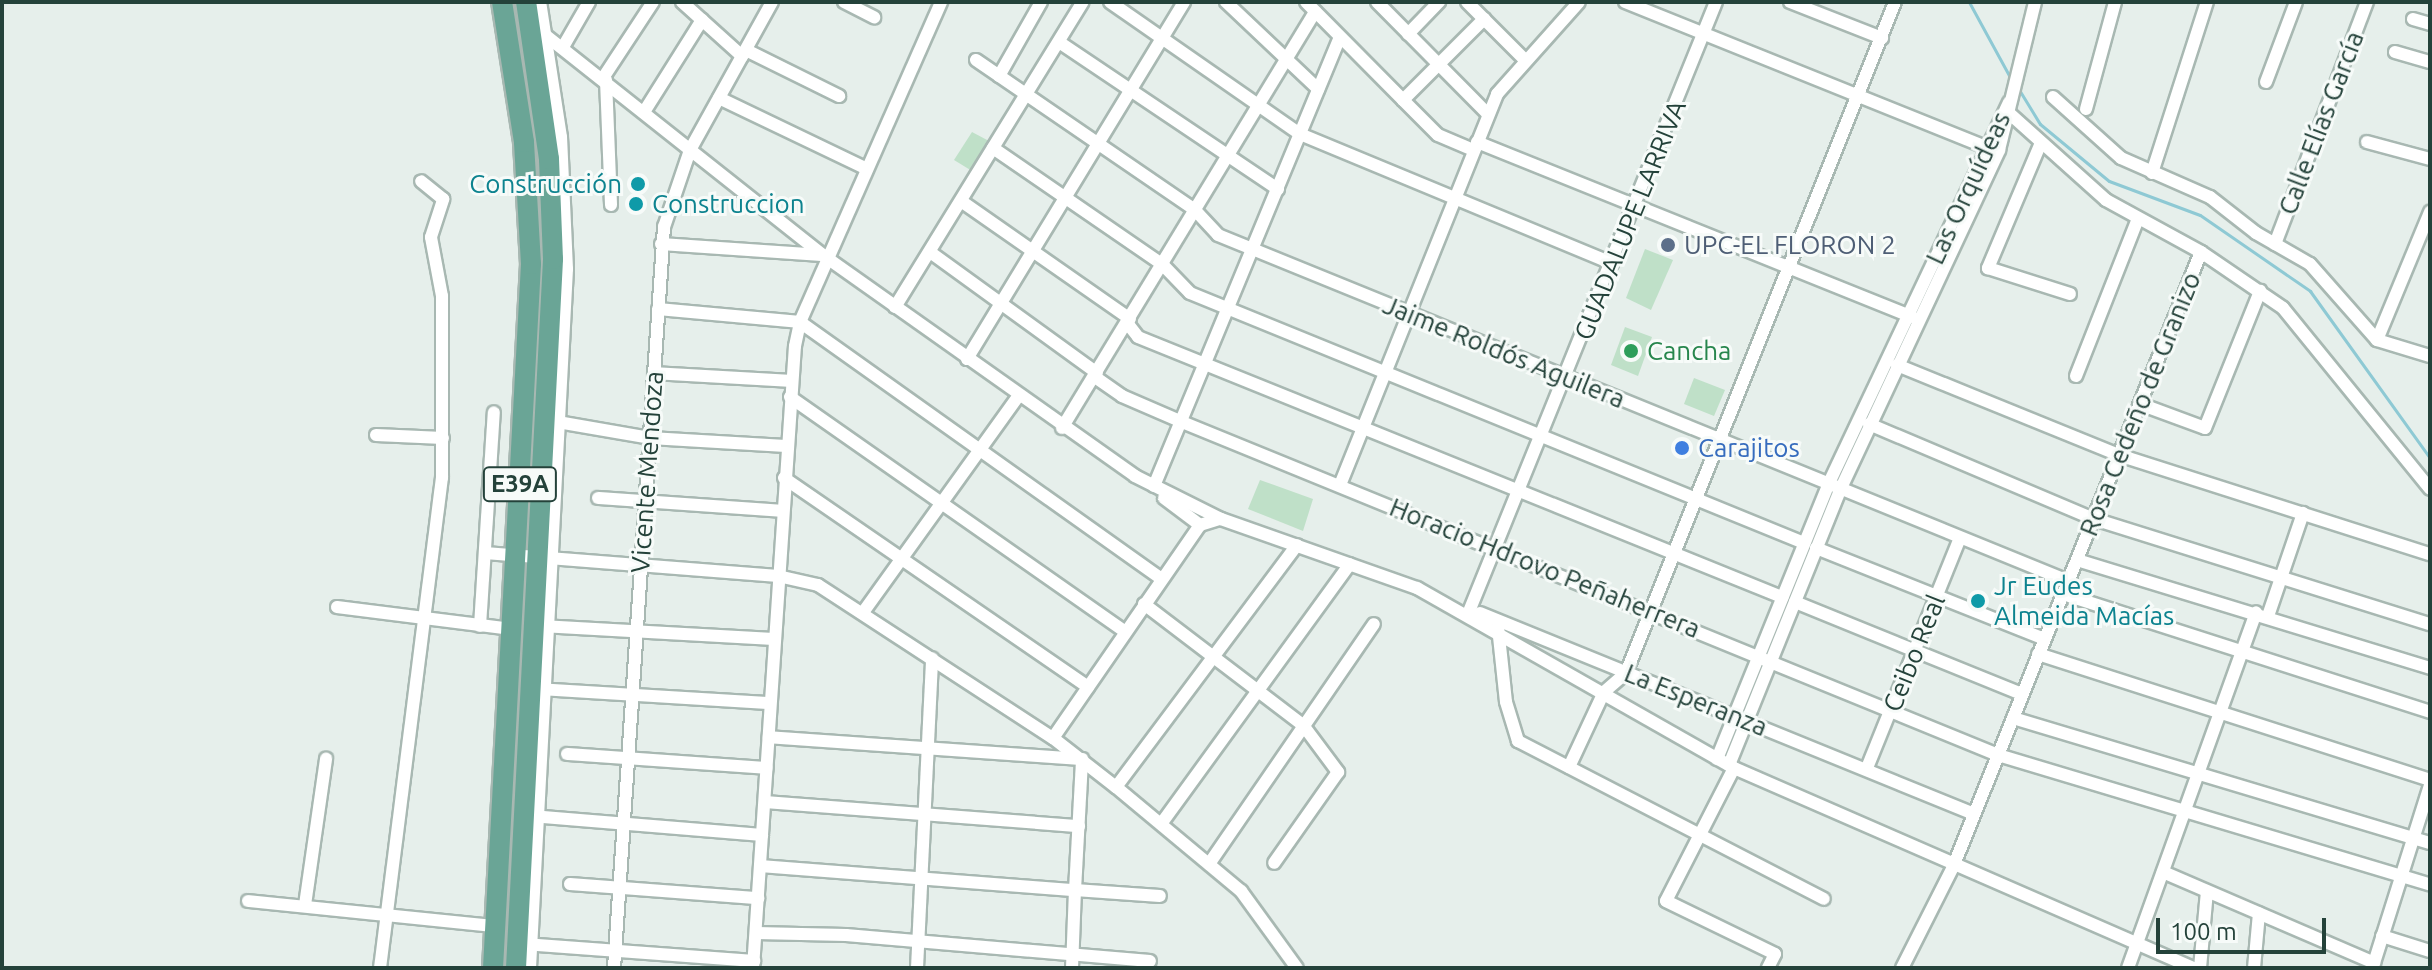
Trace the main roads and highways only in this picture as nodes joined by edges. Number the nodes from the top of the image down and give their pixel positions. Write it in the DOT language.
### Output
graph roads {
  1 [pos="502,2"];
  2 [pos="526,2"];
  3 [pos="493,968"];
  4 [pos="516,968"];
  1 -- 3 [label="main road, E39A"];
  2 -- 4 [label="main road, E39A"];
}
